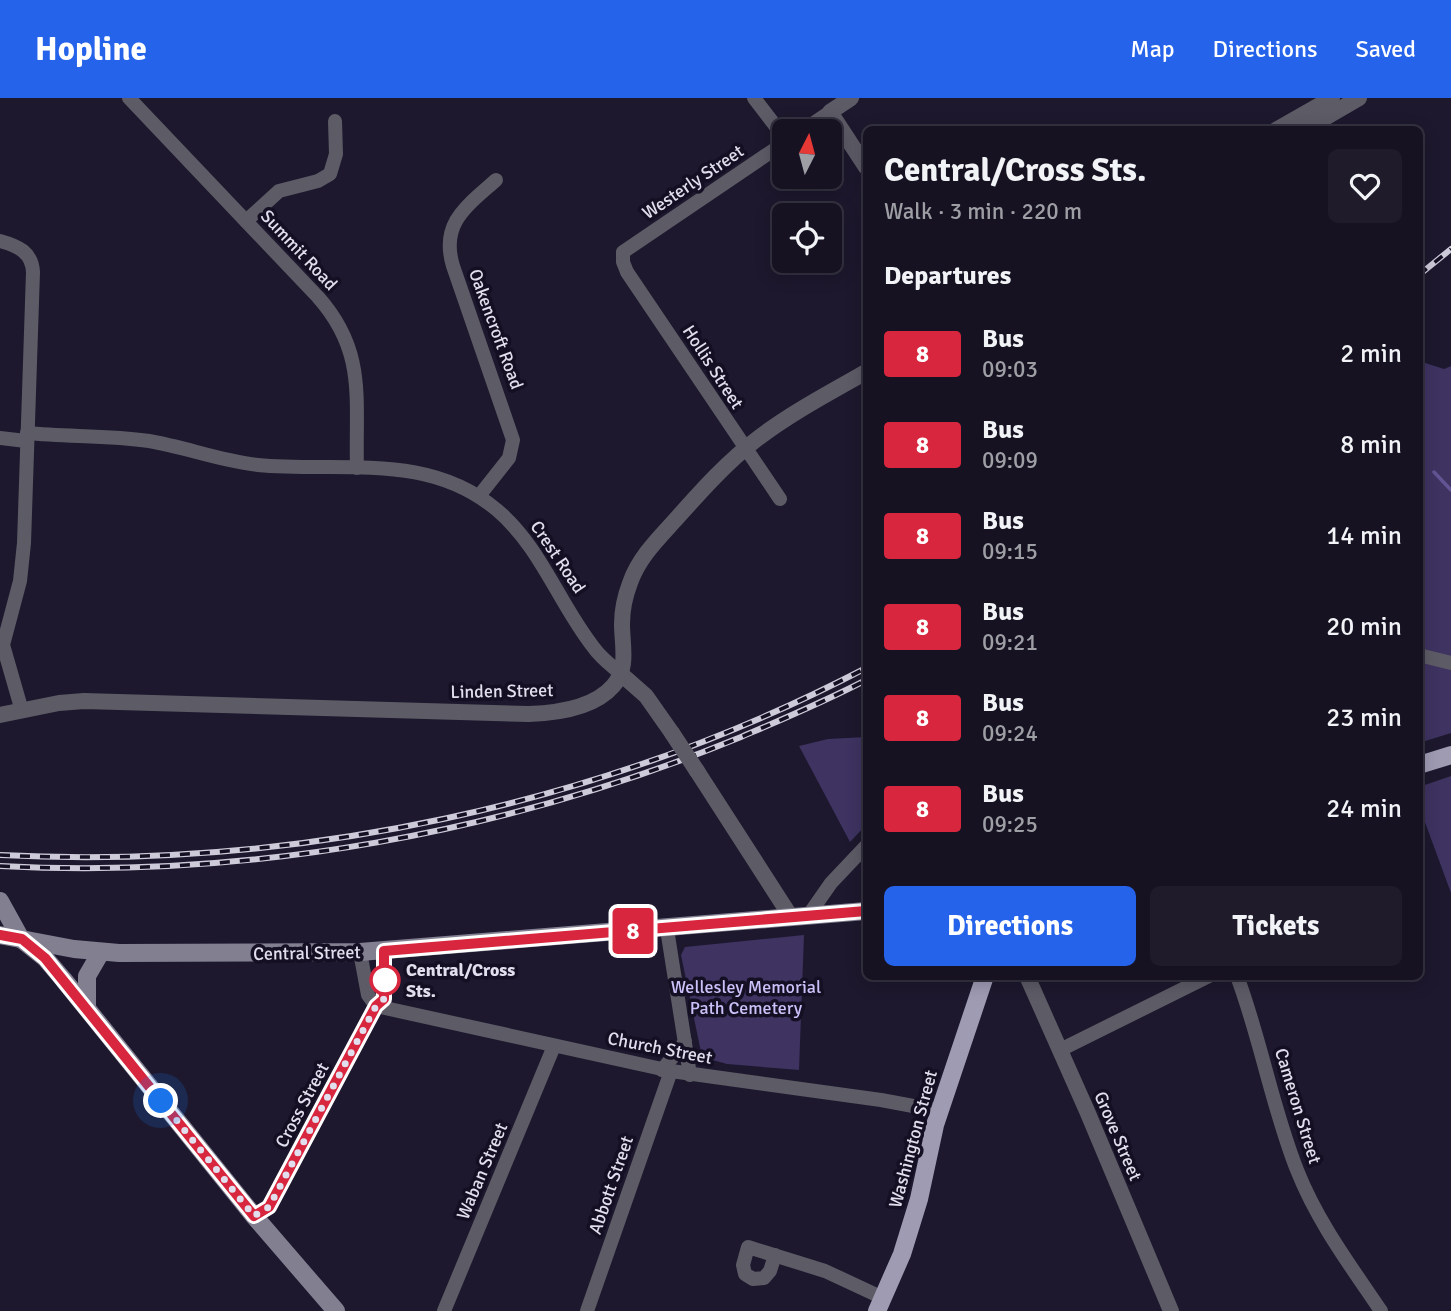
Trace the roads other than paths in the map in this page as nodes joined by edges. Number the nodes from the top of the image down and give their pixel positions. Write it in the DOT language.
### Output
graph roads {
  1 [pos="129,98"];
  2 [pos="754,98"];
  3 [pos="851,98"];
  4 [pos="1332,98"];
  5 [pos="1359,98"];
  6 [pos="830,113"];
  7 [pos="821,119"];
  8 [pos="335,121"];
  9 [pos="772,121"];
  10 [pos="1283,126"];
  11 [pos="1311,126"];
  12 [pos="772,152"];
  13 [pos="863,162"];
  14 [pos="496,180"];
  15 [pos="246,221"];
  16 [pos="0,241"];
  17 [pos="623,252"];
  18 [pos="863,374"];
  19 [pos="27,437"];
  20 [pos="0,438"];
  21 [pos="745,449"];
  22 [pos="357,468"];
  23 [pos="479,496"];
  24 [pos="780,499"];
  25 [pos="1423,656"];
  26 [pos="1451,663"];
  27 [pos="621,674"];
  28 [pos="22,711"];
  29 [pos="0,715"];
  30 [pos="1451,755"];
  31 [pos="1423,764"];
  32 [pos="863,849"];
  33 [pos="0,901"];
  34 [pos="863,911"];
  35 [pos="799,916"];
  36 [pos="667,929"];
  37 [pos="0,935"];
  38 [pos="22,939"];
  39 [pos="384,951"];
  40 [pos="101,952"];
  41 [pos="360,952"];
  42 [pos="984,980"];
  43 [pos="1029,980"];
  44 [pos="1201,980"];
  45 [pos="1238,980"];
  46 [pos="376,1006"];
  47 [pos="87,1007"];
  48 [pos="685,1042"];
  49 [pos="554,1046"];
  50 [pos="1060,1050"];
  51 [pos="666,1070"];
  52 [pos="690,1075"];
  53 [pos="940,1111"];
  54 [pos="254,1216"];
  55 [pos="775,1255"];
  56 [pos="880,1304"];
  57 [pos="336,1311"];
  58 [pos="444,1311"];
  59 [pos="587,1311"];
  60 [pos="1171,1311"];
  61 [pos="1381,1311"];
  1 -- 15 [label="street, Summit Road"];
  2 -- 9 [label="street"];
  3 -- 6 [label="street"];
  4 -- 10 [label="street"];
  5 -- 11 [label="street"];
  6 -- 7 [label="street"];
  6 -- 13 [label="street"];
  8 -- 15 [label="street"];
  12 -- 17 [label="street, Westerly Street"];
  14 -- 23 [label="street, Oakencroft Road"];
  15 -- 22 [label="street, Summit Road"];
  16 -- 19 [label="street"];
  17 -- 21 [label="street, Hollis Street"];
  18 -- 21 [label="street"];
  19 -- 20 [label="street, Crest Road"];
  19 -- 22 [label="street, Crest Road"];
  19 -- 28 [label="street"];
  21 -- 24 [label="street, Hollis Street"];
  21 -- 27 [label="street"];
  22 -- 23 [label="street, Crest Road"];
  23 -- 27 [label="street, Crest Road"];
  25 -- 26 [label="street"];
  27 -- 28 [label="street, Linden Street"];
  27 -- 35 [label="street, Crest Road, bridge"];
  28 -- 29 [label="street, Linden Street"];
  30 -- 31 [label="main road"];
  32 -- 35 [label="street"];
  33 -- 38 [label="main road"];
  34 -- 35 [label="main road, Central Street"];
  35 -- 36 [label="main road, Central Street"];
  36 -- 39 [label="main road, Central Street"];
  36 -- 48 [label="street"];
  37 -- 38 [label="main road, Central Street"];
  38 -- 40 [label="main road, Central Street"];
  38 -- 47 [label="main road"];
  39 -- 41 [label="main road, Central Street"];
  39 -- 46 [label="street, Cross Street"];
  40 -- 41 [label="main road, Central Street"];
  40 -- 47 [label="main road"];
  41 -- 46 [label="street"];
  42 -- 53 [label="main road, Washington Street"];
  43 -- 50 [label="street, Grove Street"];
  44 -- 50 [label="street"];
  45 -- 61 [label="street, Cameron Street"];
  46 -- 49 [label="street, Church Street"];
  46 -- 54 [label="street, Cross Street"];
  47 -- 54 [label="main road"];
  48 -- 51 [label="street, Abbott Street"];
  48 -- 52 [label="street"];
  49 -- 51 [label="street, Church Street"];
  49 -- 58 [label="street, Waban Street"];
  50 -- 60 [label="street, Grove Street"];
  51 -- 52 [label="street, Church Street"];
  51 -- 59 [label="street, Abbott Street"];
  52 -- 53 [label="street, Church Street"];
  53 -- 56 [label="main road, Washington Street"];
  54 -- 57 [label="main road"];
  55 -- 55 [label="street"];
  55 -- 56 [label="street"];
}
